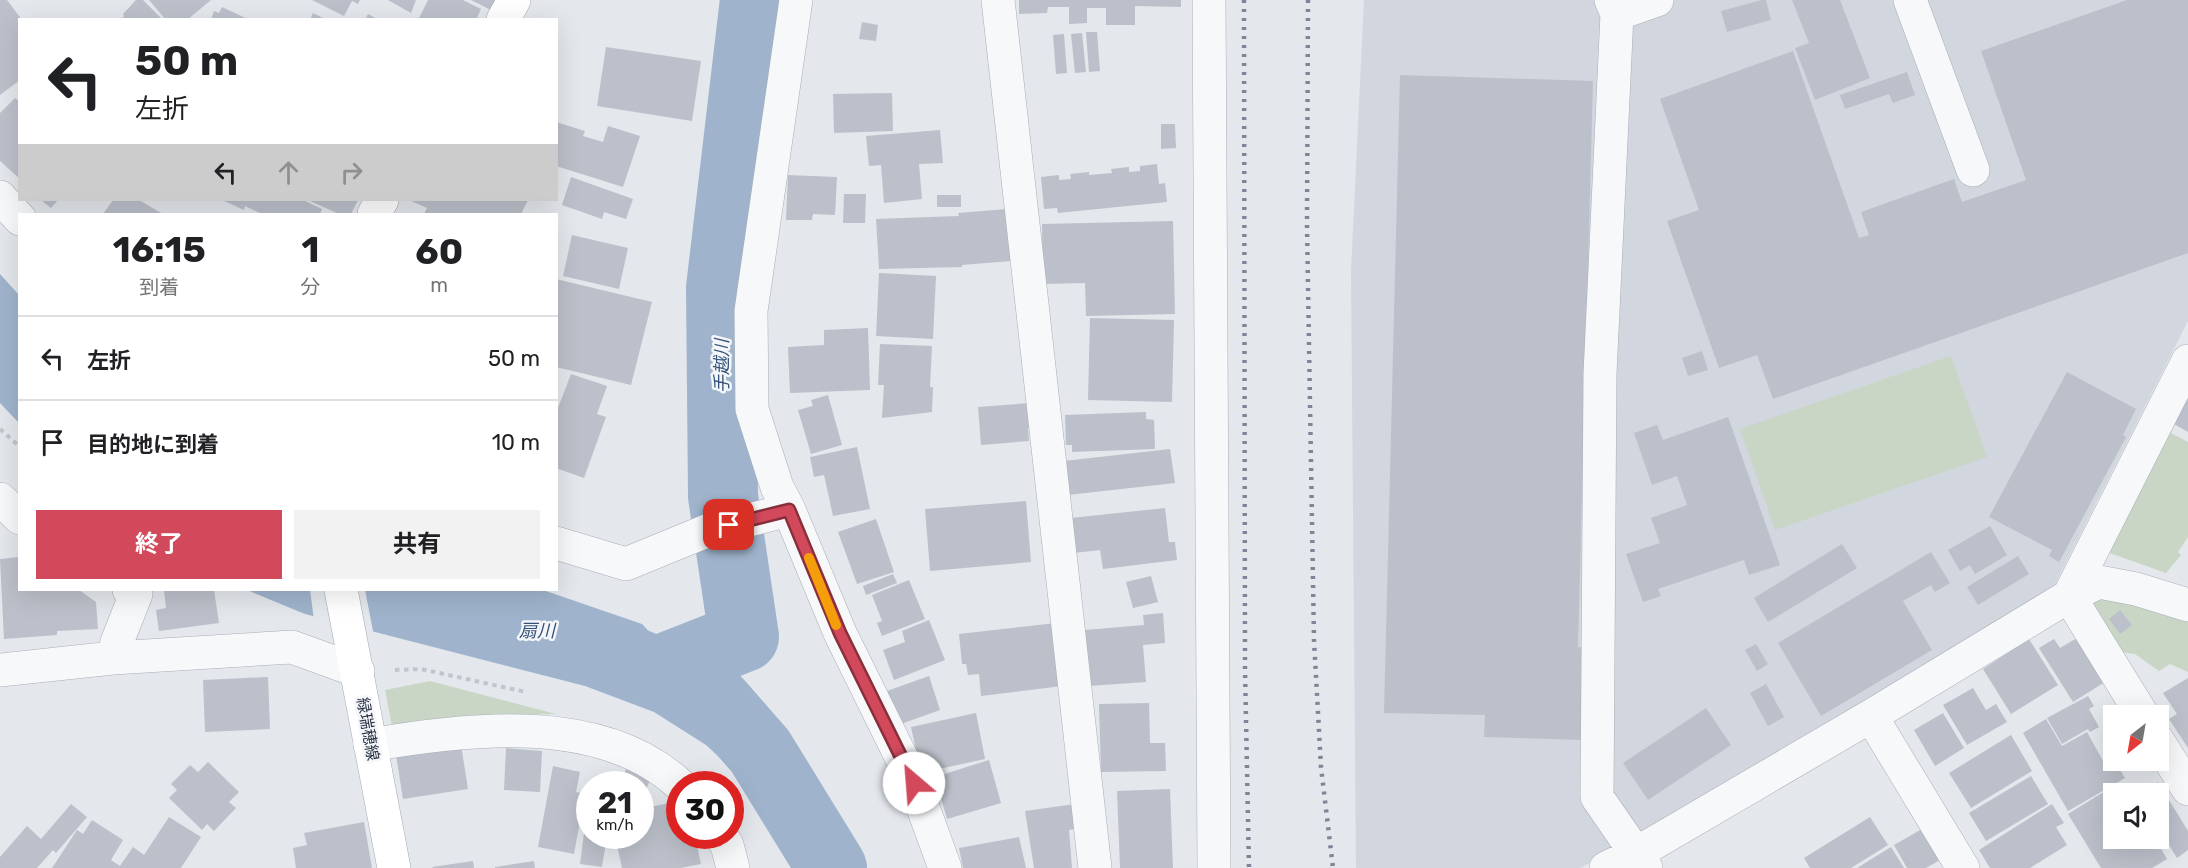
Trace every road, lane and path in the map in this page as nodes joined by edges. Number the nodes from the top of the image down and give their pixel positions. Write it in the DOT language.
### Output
graph roads {
  1 [pos="514,0"];
  2 [pos="796,0"];
  3 [pos="998,0"];
  4 [pos="1209,0"];
  5 [pos="1658,0"];
  6 [pos="1910,0"];
  7 [pos="1614,7"];
  8 [pos="504,18"];
  9 [pos="1973,170"];
  10 [pos="0,197"];
  11 [pos="18,217"];
  12 [pos="2188,361"];
  13 [pos="0,429"];
  14 [pos="18,445"];
  15 [pos="0,499"];
  16 [pos="780,512"];
  17 [pos="18,516"];
  18 [pos="0,524"];
  19 [pos="18,528"];
  20 [pos="558,544"];
  21 [pos="131,591"];
  22 [pos="341,591"];
  23 [pos="2069,596"];
  24 [pos="2188,605"];
  25 [pos="113,658"];
  26 [pos="355,660"];
  27 [pos="0,670"];
  28 [pos="2136,705"];
  29 [pos="1871,716"];
  30 [pos="370,745"];
  31 [pos="2169,759"];
  32 [pos="666,772"];
  33 [pos="2188,789"];
  34 [pos="728,849"];
  35 [pos="1642,860"];
  36 [pos="394,868"];
  37 [pos="734,868"];
  38 [pos="945,868"];
  39 [pos="1095,868"];
  40 [pos="1214,868"];
  41 [pos="1606,868"];
  42 [pos="1963,868"];
  1 -- 8 [label="main road"];
  2 -- 16 [label="street"];
  3 -- 39 [label="street"];
  4 -- 40 [label="street"];
  5 -- 7 [label="street"];
  6 -- 9 [label="street"];
  7 -- 35 [label="street"];
  10 -- 11 [label="street"];
  12 -- 23 [label="street"];
  13 -- 14 [label="path"];
  15 -- 17 [label="street"];
  16 -- 20 [label="street"];
  16 -- 38 [label="street"];
  18 -- 19 [label="street"];
  21 -- 25 [label="street"];
  22 -- 26 [label="main road, 緑瑞穂線"];
  23 -- 24 [label="street"];
  23 -- 28 [label="street"];
  23 -- 29 [label="street"];
  25 -- 26 [label="street"];
  25 -- 27 [label="street"];
  26 -- 30 [label="main road, 緑瑞穂線"];
  29 -- 35 [label="street"];
  29 -- 42 [label="street"];
  30 -- 32 [label="street"];
  30 -- 36 [label="main road, 緑瑞穂線"];
  31 -- 33 [label="street"];
  34 -- 37 [label="street"];
  35 -- 41 [label="street"];
}
